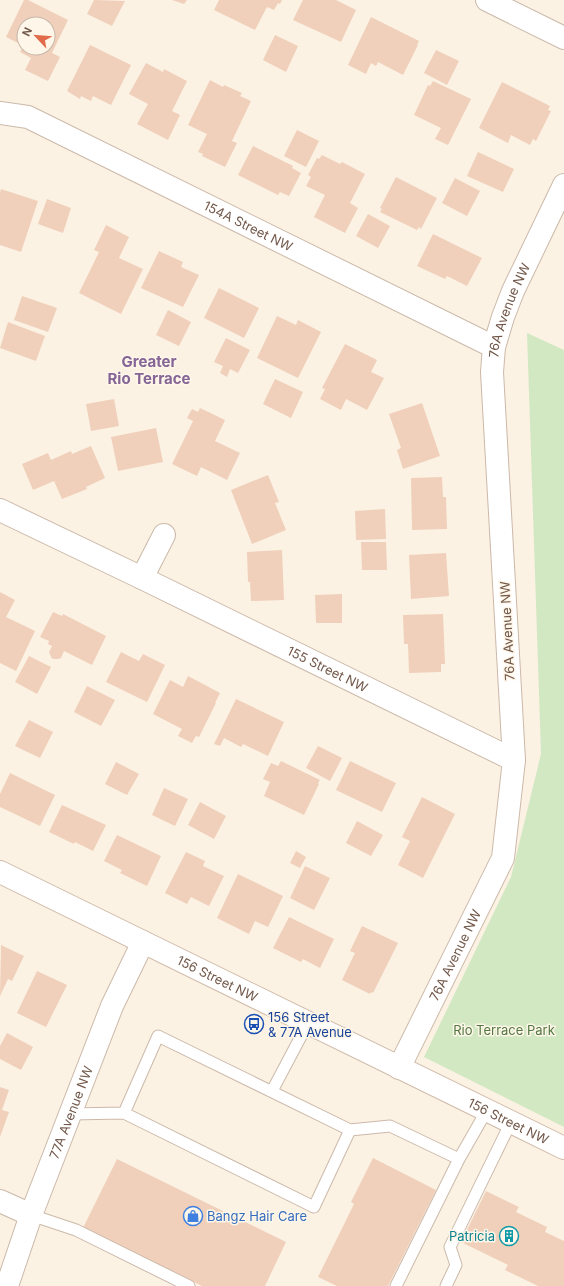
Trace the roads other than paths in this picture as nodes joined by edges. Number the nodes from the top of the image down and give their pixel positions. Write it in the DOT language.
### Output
graph roads {
  1 [pos="487,0"];
  2 [pos="564,38"];
  3 [pos="0,114"];
  4 [pos="564,185"];
  5 [pos="494,347"];
  6 [pos="0,510"];
  7 [pos="164,535"];
  8 [pos="142,578"];
  9 [pos="514,760"];
  10 [pos="0,872"];
  11 [pos="143,942"];
  12 [pos="308,1023"];
  13 [pos="399,1068"];
  14 [pos="272,1091"];
  15 [pos="487,1110"];
  16 [pos="124,1113"];
  17 [pos="70,1114"];
  18 [pos="511,1122"];
  19 [pos="350,1130"];
  20 [pos="564,1148"];
  21 [pos="459,1159"];
  22 [pos="0,1201"];
  23 [pos="30,1215"];
  24 [pos="7,1286"];
  25 [pos="189,1286"];
  26 [pos="396,1286"];
  27 [pos="446,1286"];
  1 -- 2 [label="street"];
  3 -- 5 [label="street, 154A Street NW"];
  4 -- 5 [label="street, 76A Avenue NW"];
  5 -- 9 [label="street, 76A Avenue NW"];
  6 -- 8 [label="street, 155 Street NW"];
  7 -- 8 [label="street"];
  8 -- 9 [label="street, 155 Street NW"];
  9 -- 13 [label="street, 76A Avenue NW"];
  10 -- 11 [label="street, 156 Street NW"];
  11 -- 12 [label="street, 156 Street NW"];
  11 -- 17 [label="street, 77A Avenue NW"];
  12 -- 13 [label="street, 156 Street NW"];
  12 -- 14 [label="lane"];
  13 -- 15 [label="street, 156 Street NW"];
  14 -- 16 [label="lane"];
  14 -- 19 [label="lane"];
  15 -- 18 [label="street, 156 Street NW"];
  15 -- 21 [label="lane"];
  16 -- 17 [label="lane"];
  16 -- 19 [label="lane"];
  17 -- 23 [label="street, 77A Avenue NW"];
  18 -- 20 [label="street, 156 Street NW"];
  18 -- 27 [label="lane"];
  19 -- 21 [label="lane"];
  21 -- 26 [label="lane"];
  22 -- 23 [label="street"];
  23 -- 24 [label="street, 77A Avenue NW"];
  23 -- 25 [label="lane"];
}
